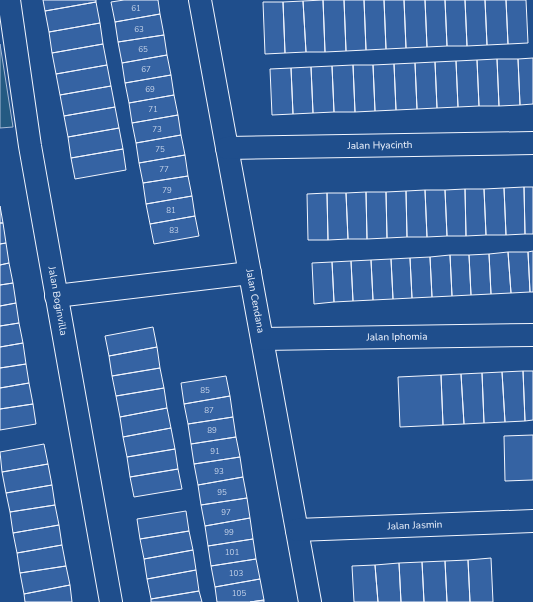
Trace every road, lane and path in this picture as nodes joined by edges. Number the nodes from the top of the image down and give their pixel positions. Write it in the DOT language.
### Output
graph roads {
  1 [pos="9,0"];
  2 [pos="200,0"];
  3 [pos="533,143"];
  4 [pos="227,148"];
  5 [pos="250,273"];
  6 [pos="56,296"];
  7 [pos="533,334"];
  8 [pos="262,339"];
  9 [pos="533,521"];
  10 [pos="297,530"];
  11 [pos="111,602"];
  12 [pos="310,602"];
  1 -- 6 [label="street, Jalan Boginvilla"];
  2 -- 4 [label="street, Jalan Cendana"];
  3 -- 4 [label="street, Jalan Hyacinth"];
  4 -- 5 [label="street, Jalan Cendana"];
  5 -- 6 [label="street"];
  5 -- 8 [label="street, Jalan Cendana"];
  6 -- 11 [label="street, Jalan Boginvilla"];
  7 -- 8 [label="street, Jalan Iphomia"];
  8 -- 10 [label="street, Jalan Cendana"];
  9 -- 10 [label="street, Jalan Jasmin"];
  10 -- 12 [label="street, Jalan Cendana"];
}
